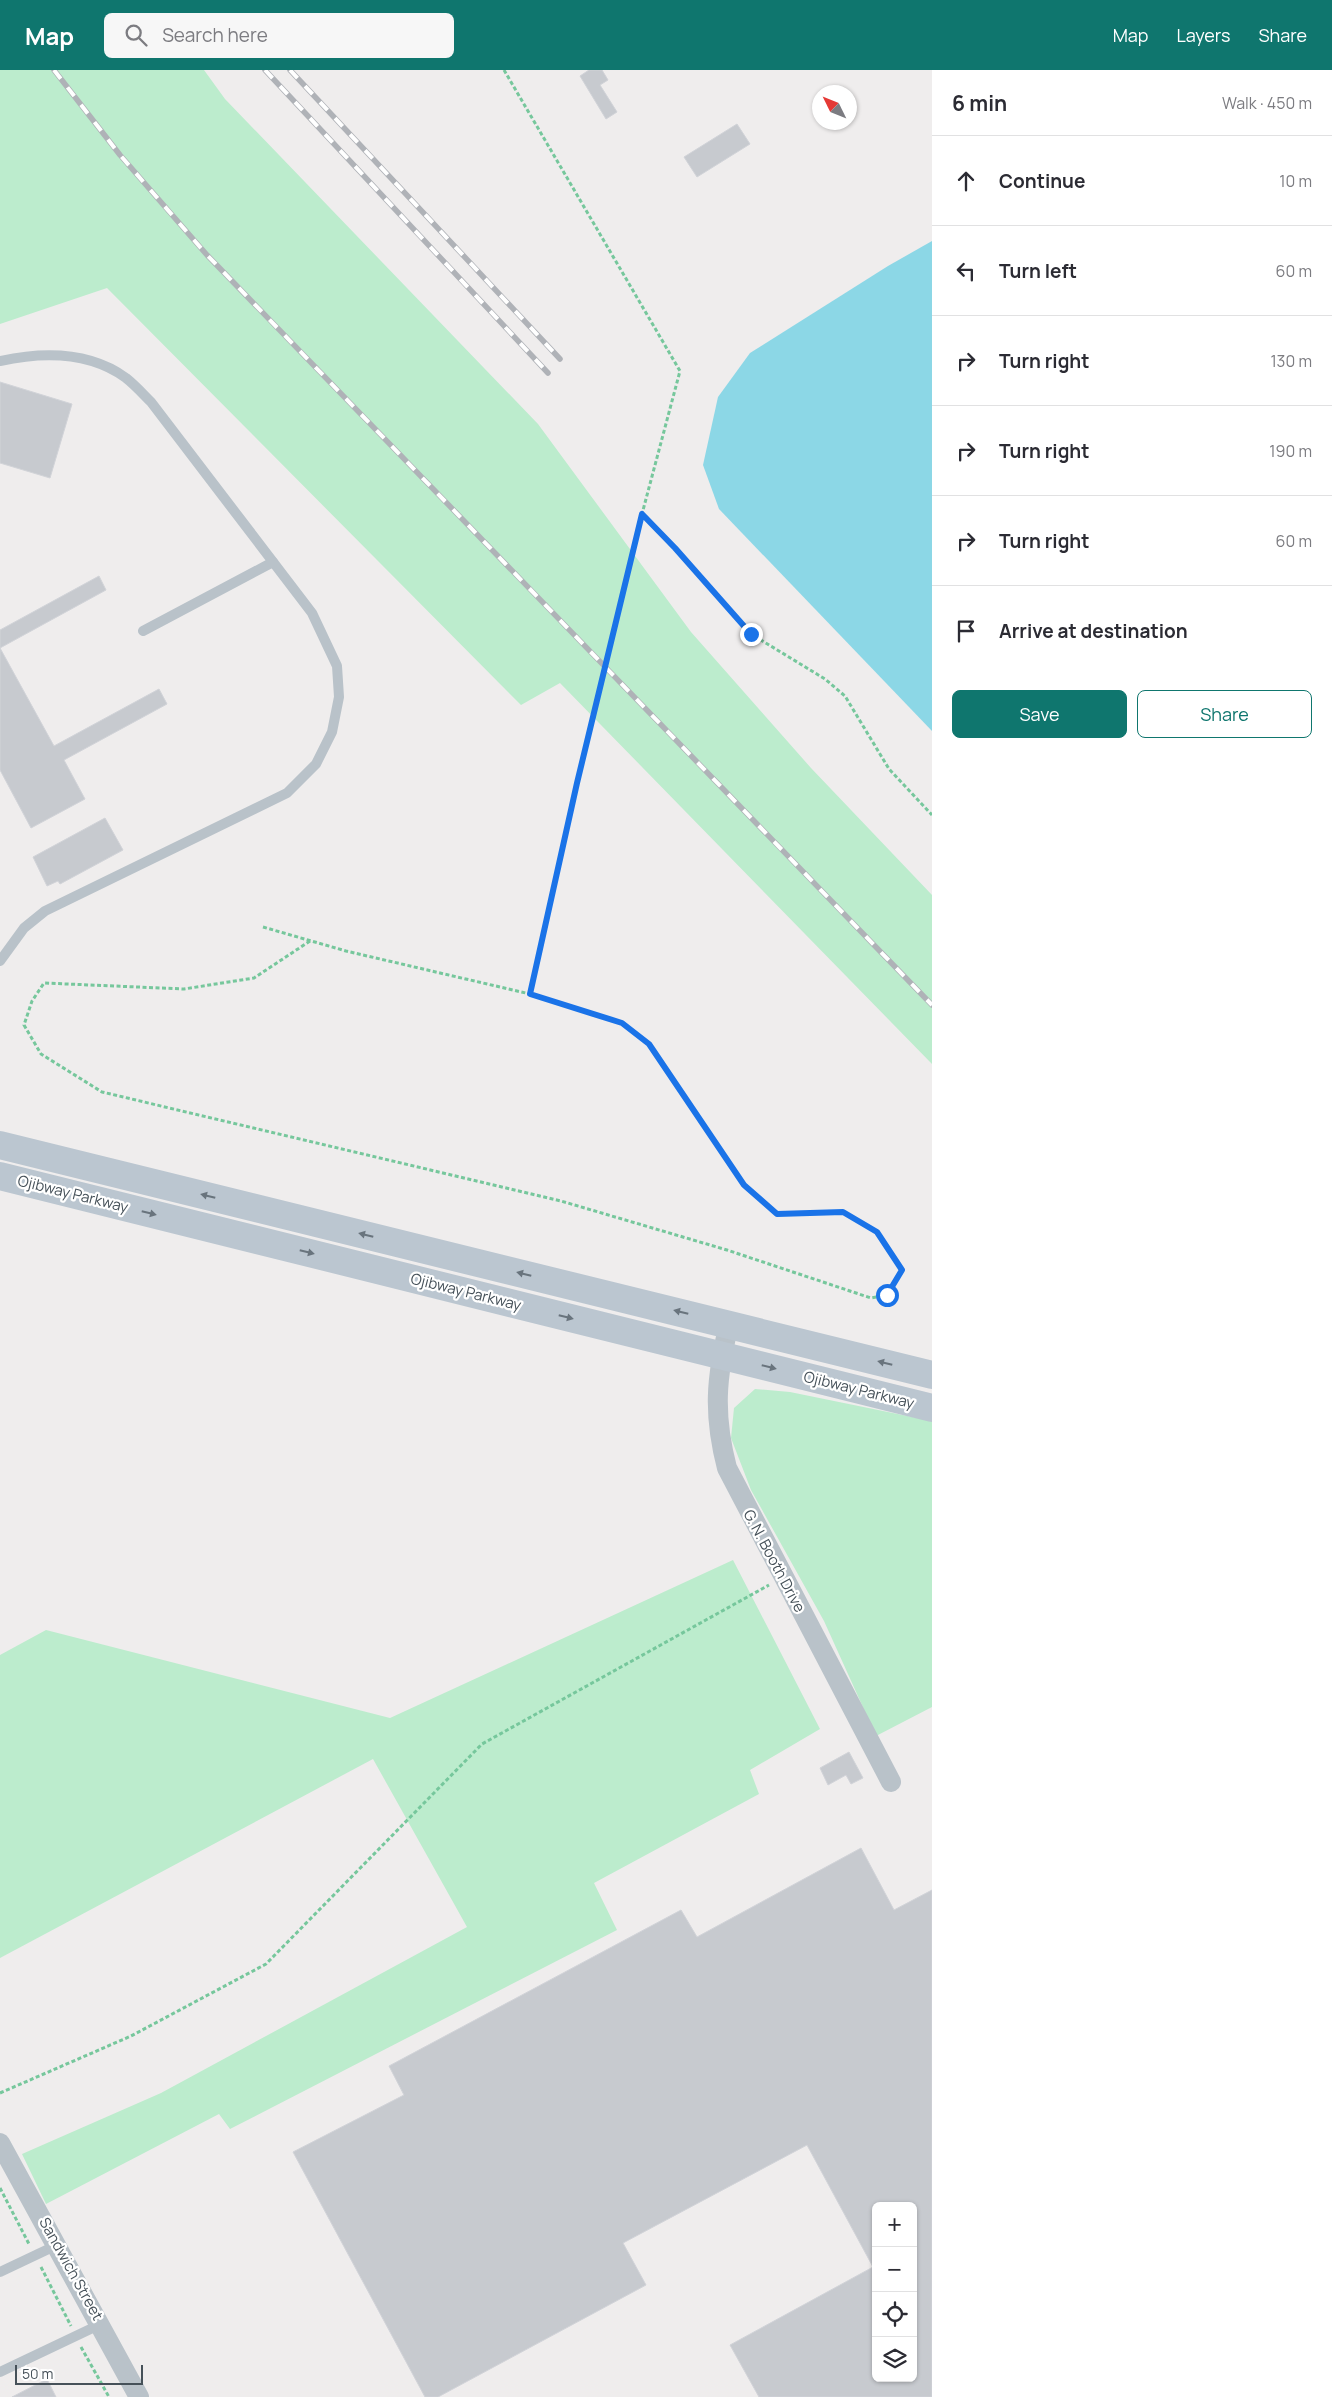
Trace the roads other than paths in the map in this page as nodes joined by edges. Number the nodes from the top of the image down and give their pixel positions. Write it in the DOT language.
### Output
graph roads {
  1 [pos="0,361"];
  2 [pos="273,562"];
  3 [pos="143,632"];
  4 [pos="0,961"];
  5 [pos="0,1145"];
  6 [pos="0,1176"];
  7 [pos="729,1324"];
  8 [pos="721,1355"];
  9 [pos="932,1375"];
  10 [pos="932,1408"];
  11 [pos="891,1782"];
  12 [pos="0,2143"];
  13 [pos="56,2245"];
  14 [pos="0,2272"];
  15 [pos="101,2324"];
  16 [pos="0,2372"];
  17 [pos="139,2397"];
  1 -- 2 [label="lane"];
  2 -- 3 [label="lane"];
  2 -- 4 [label="lane"];
  7 -- 5 [label="main road, Ojibway Parkway, one-way"];
  6 -- 8 [label="main road, Ojibway Parkway, one-way"];
  7 -- 8 [label="street, G. N. Booth Drive"];
  9 -- 7 [label="main road, Ojibway Parkway, one-way"];
  8 -- 10 [label="main road, Ojibway Parkway, one-way"];
  8 -- 11 [label="street, G. N. Booth Drive"];
  12 -- 13 [label="street, Sandwich Street"];
  13 -- 14 [label="lane"];
  13 -- 15 [label="street, Sandwich Street"];
  15 -- 16 [label="lane"];
  15 -- 17 [label="street, Sandwich Street"];
}
